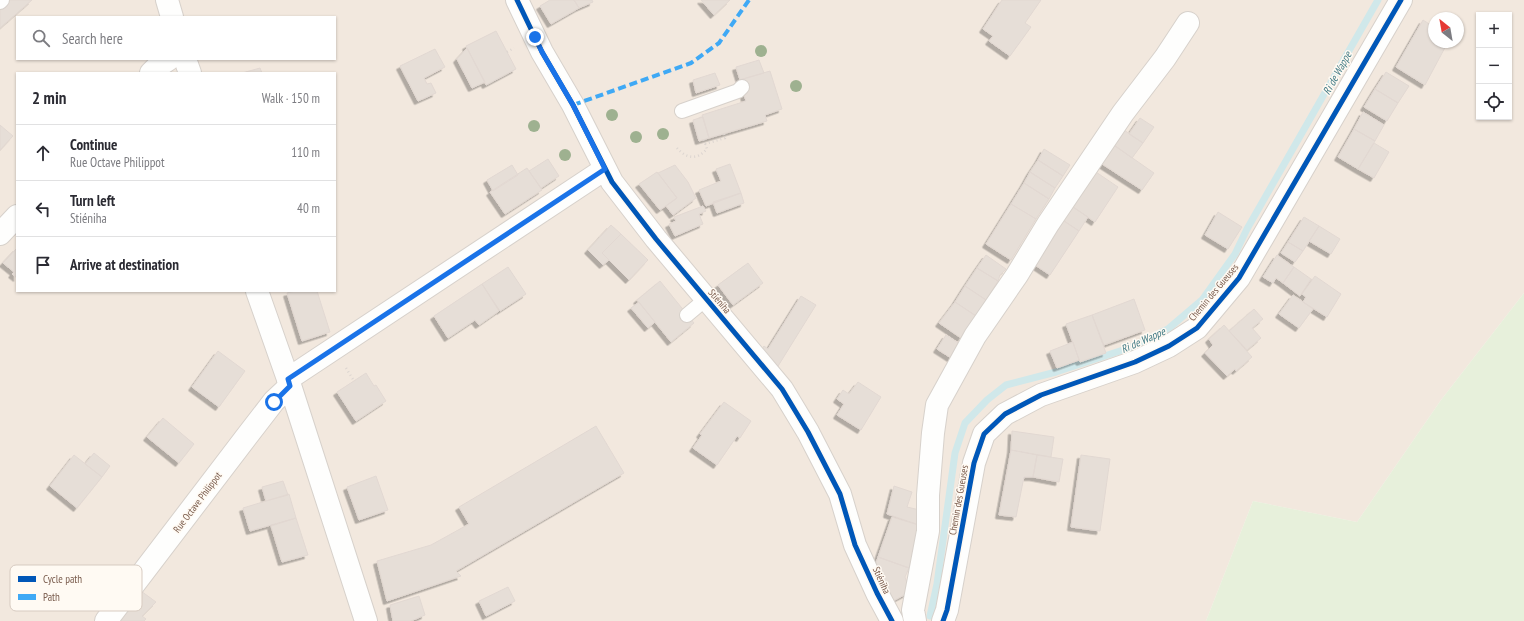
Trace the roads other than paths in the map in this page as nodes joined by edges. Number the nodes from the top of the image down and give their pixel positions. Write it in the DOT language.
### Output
graph roads {
  1 [pos="2,0"];
  2 [pos="167,0"];
  3 [pos="517,0"];
  4 [pos="1402,0"];
  5 [pos="0,2"];
  6 [pos="172,16"];
  7 [pos="1188,23"];
  8 [pos="167,60"];
  9 [pos="185,60"];
  10 [pos="153,72"];
  11 [pos="190,72"];
  12 [pos="741,91"];
  13 [pos="682,110"];
  14 [pos="605,169"];
  15 [pos="16,217"];
  16 [pos="0,234"];
  17 [pos="257,292"];
  18 [pos="706,299"];
  19 [pos="687,315"];
  20 [pos="289,383"];
  21 [pos="142,574"];
  22 [pos="114,611"];
  23 [pos="106,621"];
  24 [pos="366,621"];
  25 [pos="892,621"];
  26 [pos="915,621"];
  27 [pos="943,621"];
  1 -- 5 [label="lane"];
  2 -- 6 [label="street"];
  3 -- 14 [label="street, Stiéniha"];
  4 -- 27 [label="street, Chemin des Gueuses"];
  7 -- 26 [label="street"];
  8 -- 10 [label="street"];
  9 -- 11 [label="street"];
  12 -- 13 [label="lane"];
  14 -- 18 [label="street, Stiéniha"];
  14 -- 20 [label="street, Rue Octave Philippot"];
  15 -- 16 [label="street"];
  17 -- 20 [label="street"];
  18 -- 19 [label="lane"];
  18 -- 25 [label="street, Stiéniha"];
  20 -- 21 [label="street, Rue Octave Philippot"];
  20 -- 24 [label="street"];
  22 -- 23 [label="street, Rue Octave Philippot"];
}
